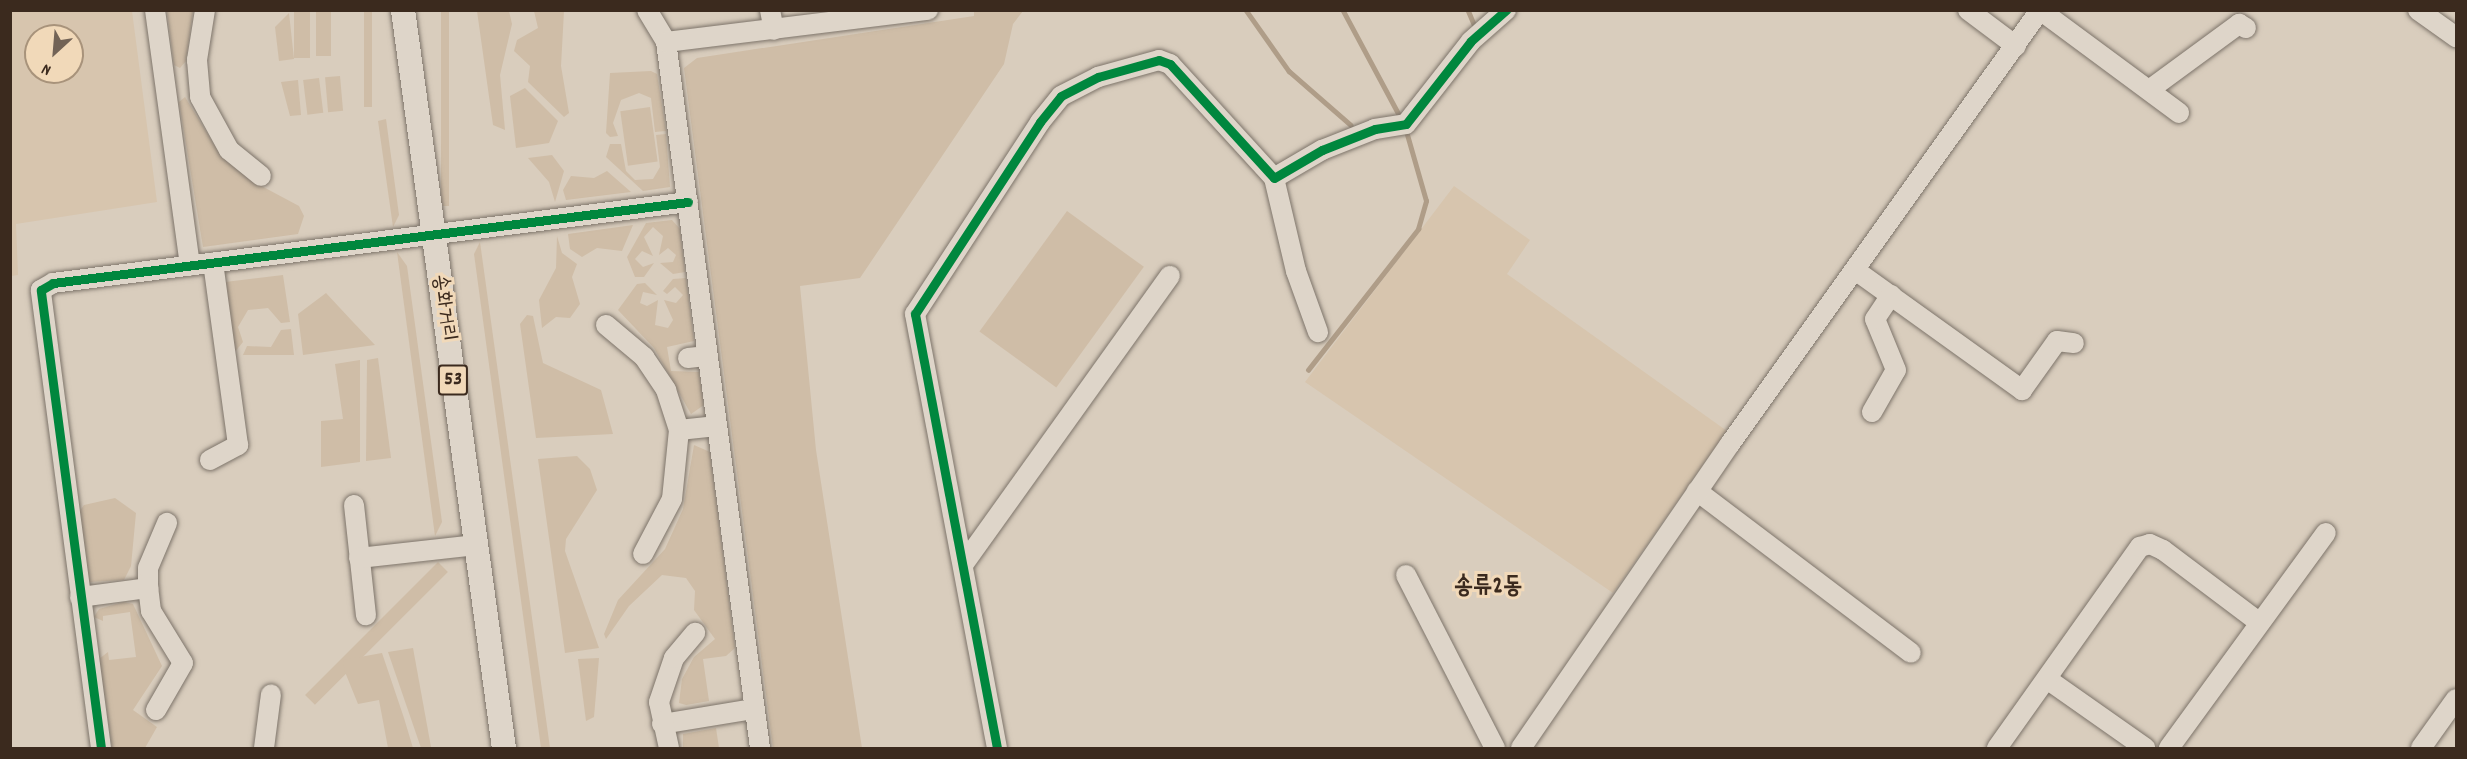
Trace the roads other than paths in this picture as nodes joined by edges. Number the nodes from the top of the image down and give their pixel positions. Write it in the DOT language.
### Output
graph roads {
  1 [pos="155,10"];
  2 [pos="205,10"];
  3 [pos="403,10"];
  4 [pos="647,10"];
  5 [pos="770,10"];
  6 [pos="928,10"];
  7 [pos="1506,10"];
  8 [pos="1968,10"];
  9 [pos="2040,10"];
  10 [pos="2418,10"];
  11 [pos="2246,28"];
  12 [pos="774,30"];
  13 [pos="2444,34"];
  14 [pos="666,42"];
  15 [pos="2016,46"];
  16 [pos="196,81"];
  17 [pos="166,84"];
  18 [pos="2149,90"];
  19 [pos="2179,112"];
  20 [pos="261,176"];
  21 [pos="1274,178"];
  22 [pos="688,202"];
  23 [pos="433,236"];
  24 [pos="213,263"];
  25 [pos="190,266"];
  26 [pos="1855,270"];
  27 [pos="1170,276"];
  28 [pos="1890,295"];
  29 [pos="606,325"];
  30 [pos="1318,332"];
  31 [pos="2074,343"];
  32 [pos="1872,412"];
  33 [pos="717,426"];
  34 [pos="679,429"];
  35 [pos="210,460"];
  36 [pos="1697,491"];
  37 [pos="354,505"];
  38 [pos="167,523"];
  39 [pos="2326,533"];
  40 [pos="476,545"];
  41 [pos="643,554"];
  42 [pos="359,558"];
  43 [pos="965,562"];
  44 [pos="1406,575"];
  45 [pos="148,588"];
  46 [pos="80,597"];
  47 [pos="366,615"];
  48 [pos="2260,623"];
  49 [pos="695,633"];
  50 [pos="1911,654"];
  51 [pos="2047,679"];
  52 [pos="271,694"];
  53 [pos="2457,699"];
  54 [pos="754,709"];
  55 [pos="156,710"];
  56 [pos="662,724"];
  57 [pos="101,748"];
  58 [pos="264,748"];
  59 [pos="504,748"];
  60 [pos="669,748"];
  61 [pos="760,748"];
  62 [pos="998,748"];
  63 [pos="1495,748"];
  64 [pos="1521,748"];
  65 [pos="1997,748"];
  66 [pos="2145,748"];
  67 [pos="2169,748"];
  68 [pos="2421,748"];
  1 -- 17 [label="street"];
  2 -- 16 [label="street"];
  3 -- 23 [label="main road, 송화거리 / 53"];
  4 -- 14 [label="street"];
  5 -- 12 [label="street"];
  6 -- 12 [label="street"];
  7 -- 21 [label="street"];
  8 -- 15 [label="street"];
  9 -- 15 [label="street"];
  9 -- 18 [label="street"];
  10 -- 13 [label="street"];
  11 -- 18 [label="street"];
  12 -- 14 [label="street"];
  14 -- 22 [label="street"];
  15 -- 26 [label="street"];
  16 -- 17 [label="street"];
  16 -- 20 [label="street"];
  17 -- 25 [label="street"];
  18 -- 19 [label="street"];
  21 -- 30 [label="street"];
  21 -- 43 [label="street"];
  22 -- 23 [label="street"];
  22 -- 33 [label="street"];
  23 -- 24 [label="street"];
  23 -- 40 [label="main road, 송화거리 / 53"];
  24 -- 25 [label="street"];
  24 -- 35 [label="street"];
  25 -- 46 [label="street"];
  26 -- 28 [label="street"];
  26 -- 36 [label="street"];
  27 -- 43 [label="street"];
  28 -- 31 [label="street"];
  28 -- 32 [label="street"];
  29 -- 34 [label="street"];
  33 -- 34 [label="street"];
  33 -- 54 [label="street"];
  34 -- 41 [label="street"];
  36 -- 50 [label="street"];
  36 -- 64 [label="street"];
  37 -- 42 [label="street"];
  38 -- 45 [label="street"];
  39 -- 48 [label="street"];
  40 -- 42 [label="street"];
  40 -- 59 [label="main road, 송화거리 / 53"];
  42 -- 47 [label="street"];
  43 -- 62 [label="street"];
  44 -- 63 [label="street"];
  45 -- 46 [label="street"];
  45 -- 55 [label="street"];
  46 -- 57 [label="street"];
  48 -- 51 [label="street"];
  48 -- 67 [label="street"];
  49 -- 56 [label="street"];
  51 -- 65 [label="street"];
  51 -- 66 [label="street"];
  52 -- 58 [label="street"];
  53 -- 68 [label="street"];
  54 -- 56 [label="street"];
  54 -- 61 [label="street"];
  56 -- 60 [label="street"];
}
